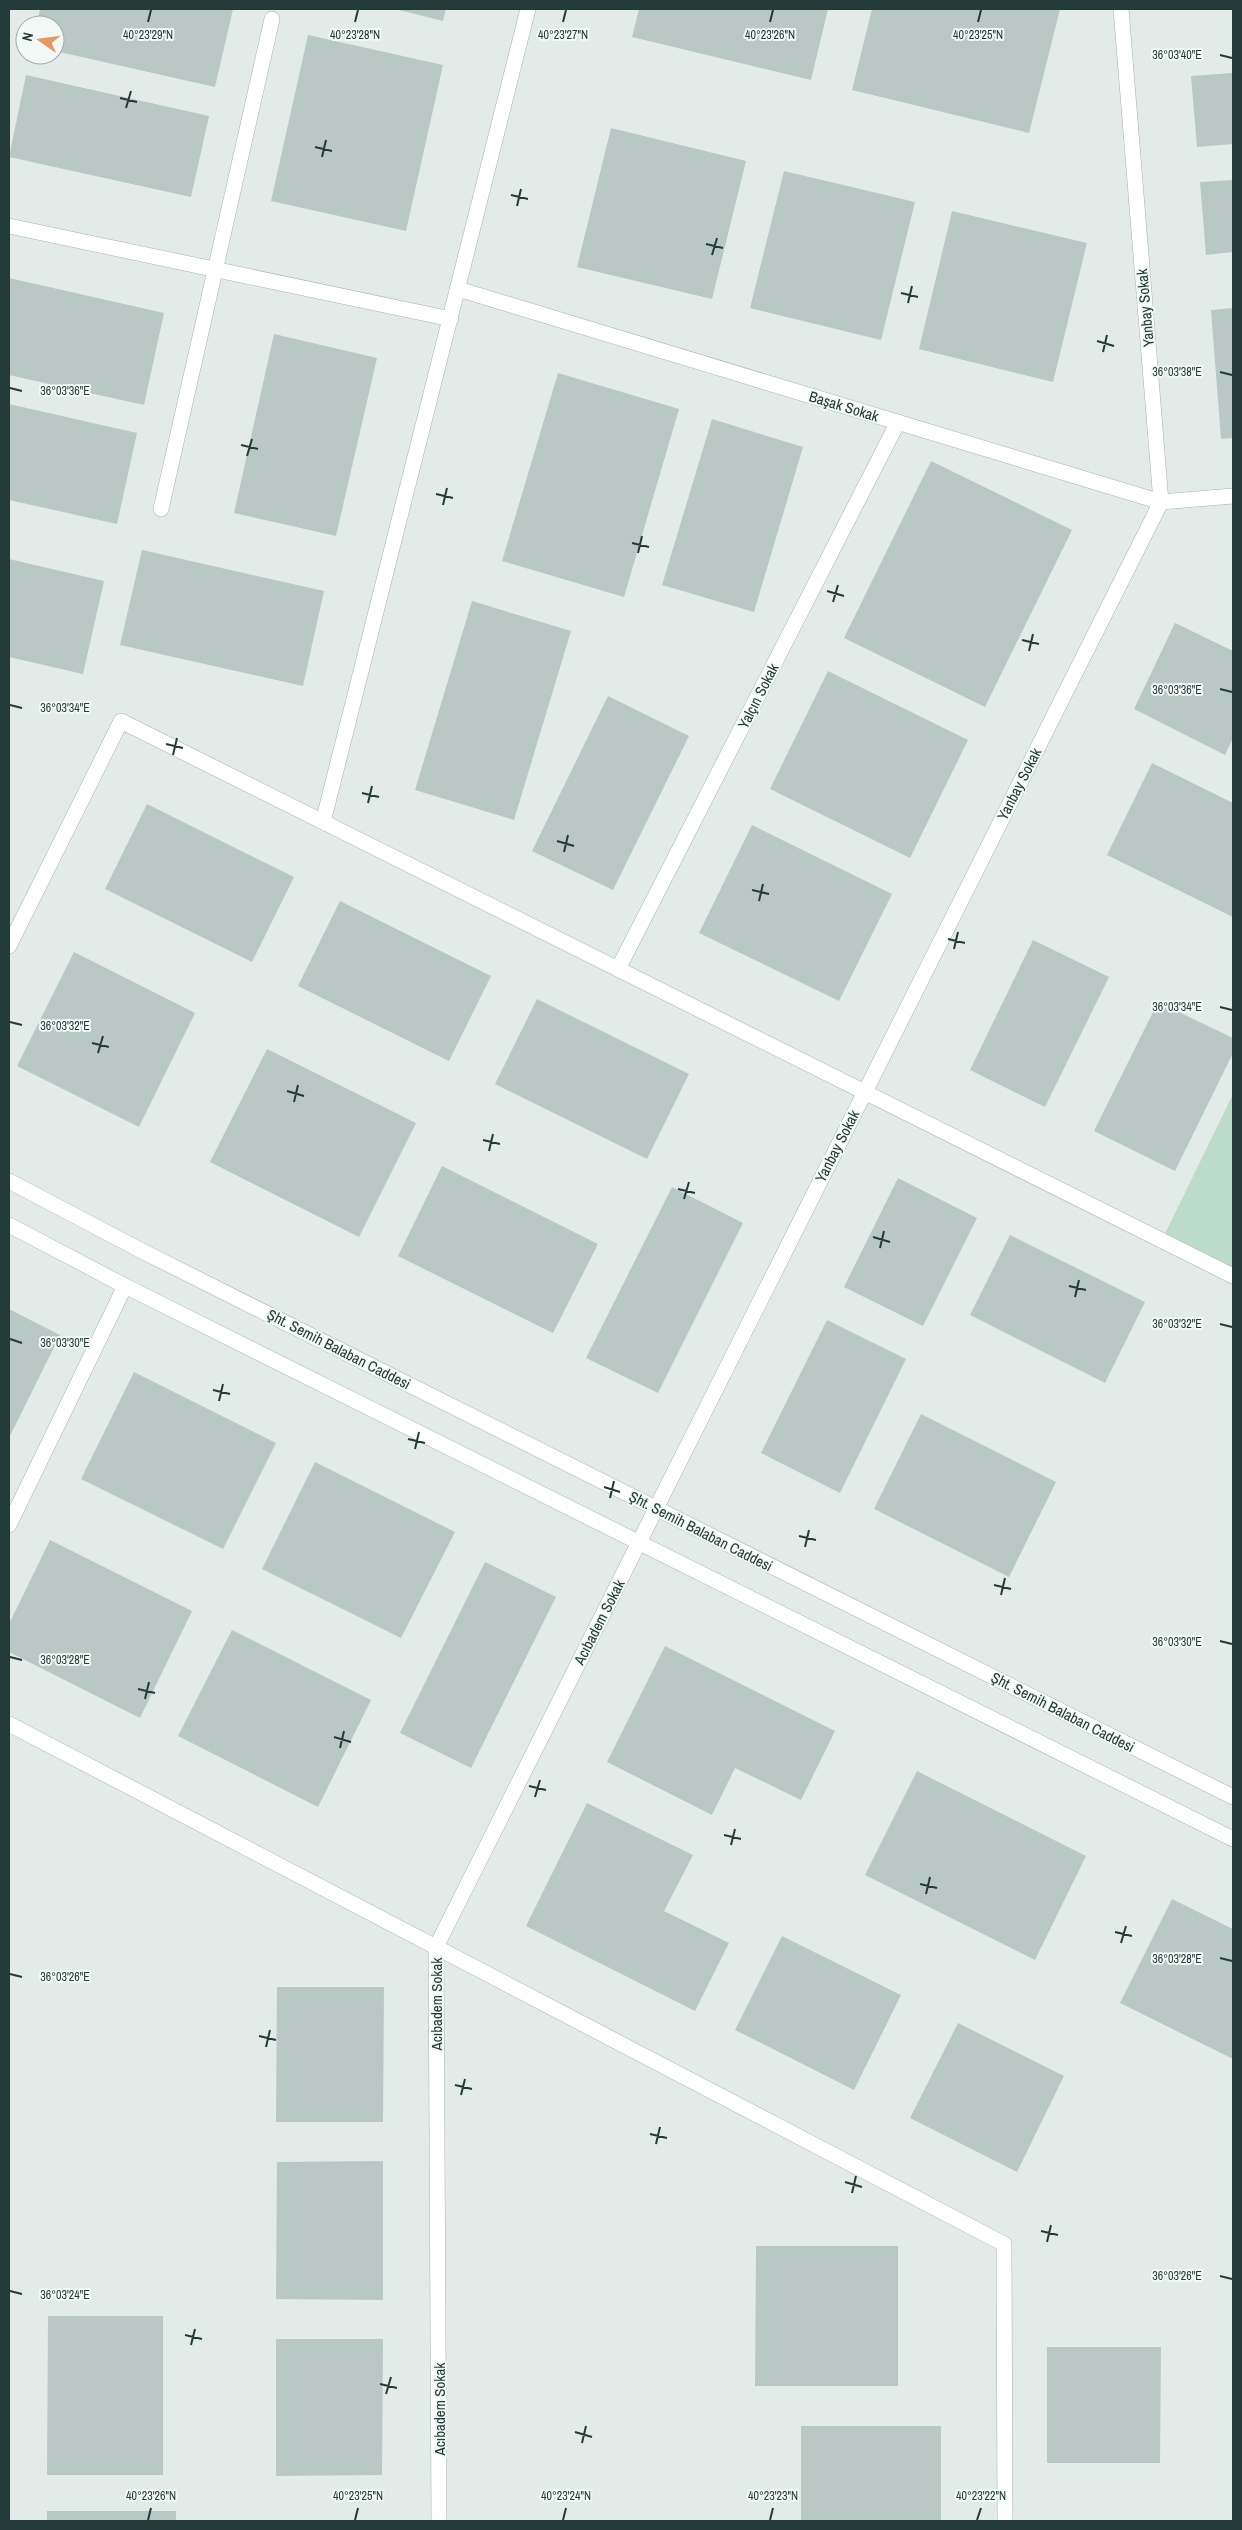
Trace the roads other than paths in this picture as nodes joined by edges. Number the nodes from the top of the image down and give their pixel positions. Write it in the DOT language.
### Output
graph roads {
  1 [pos="528,9"];
  2 [pos="1121,9"];
  3 [pos="272,20"];
  4 [pos="9,226"];
  5 [pos="216,269"];
  6 [pos="458,289"];
  7 [pos="451,319"];
  8 [pos="898,422"];
  9 [pos="1233,496"];
  10 [pos="1160,502"];
  11 [pos="161,509"];
  12 [pos="323,822"];
  13 [pos="9,946"];
  14 [pos="618,969"];
  15 [pos="865,1091"];
  16 [pos="9,1181"];
  17 [pos="9,1224"];
  18 [pos="1233,1276"];
  19 [pos="125,1286"];
  20 [pos="656,1508"];
  21 [pos="9,1525"];
  22 [pos="639,1543"];
  23 [pos="9,1724"];
  24 [pos="1233,1796"];
  25 [pos="1233,1839"];
  26 [pos="436,1947"];
  27 [pos="440,2521"];
  28 [pos="1005,2521"];
  1 -- 6 [label="street"];
  2 -- 10 [label="street, Yanbay Sokak"];
  3 -- 5 [label="street"];
  4 -- 5 [label="street"];
  5 -- 7 [label="street"];
  5 -- 11 [label="street"];
  6 -- 7 [label="street"];
  6 -- 8 [label="street, Başak Sokak"];
  7 -- 12 [label="street"];
  8 -- 10 [label="street, Başak Sokak"];
  8 -- 14 [label="street, Yalçın Sokak"];
  9 -- 10 [label="street, Başak Sokak"];
  10 -- 15 [label="street, Yanbay Sokak"];
  12 -- 13 [label="street"];
  12 -- 14 [label="street"];
  14 -- 15 [label="street"];
  15 -- 18 [label="street"];
  15 -- 20 [label="street, Yanbay Sokak"];
  16 -- 20 [label="street, Şht. Semih Balaban Caddesi"];
  17 -- 19 [label="street"];
  19 -- 21 [label="street"];
  19 -- 22 [label="street"];
  20 -- 22 [label="street, Acıbadem Sokak"];
  20 -- 24 [label="street, Şht. Semih Balaban Caddesi"];
  22 -- 25 [label="street"];
  22 -- 26 [label="street, Acıbadem Sokak"];
  23 -- 26 [label="street"];
  26 -- 27 [label="street, Acıbadem Sokak"];
  26 -- 28 [label="street"];
}
